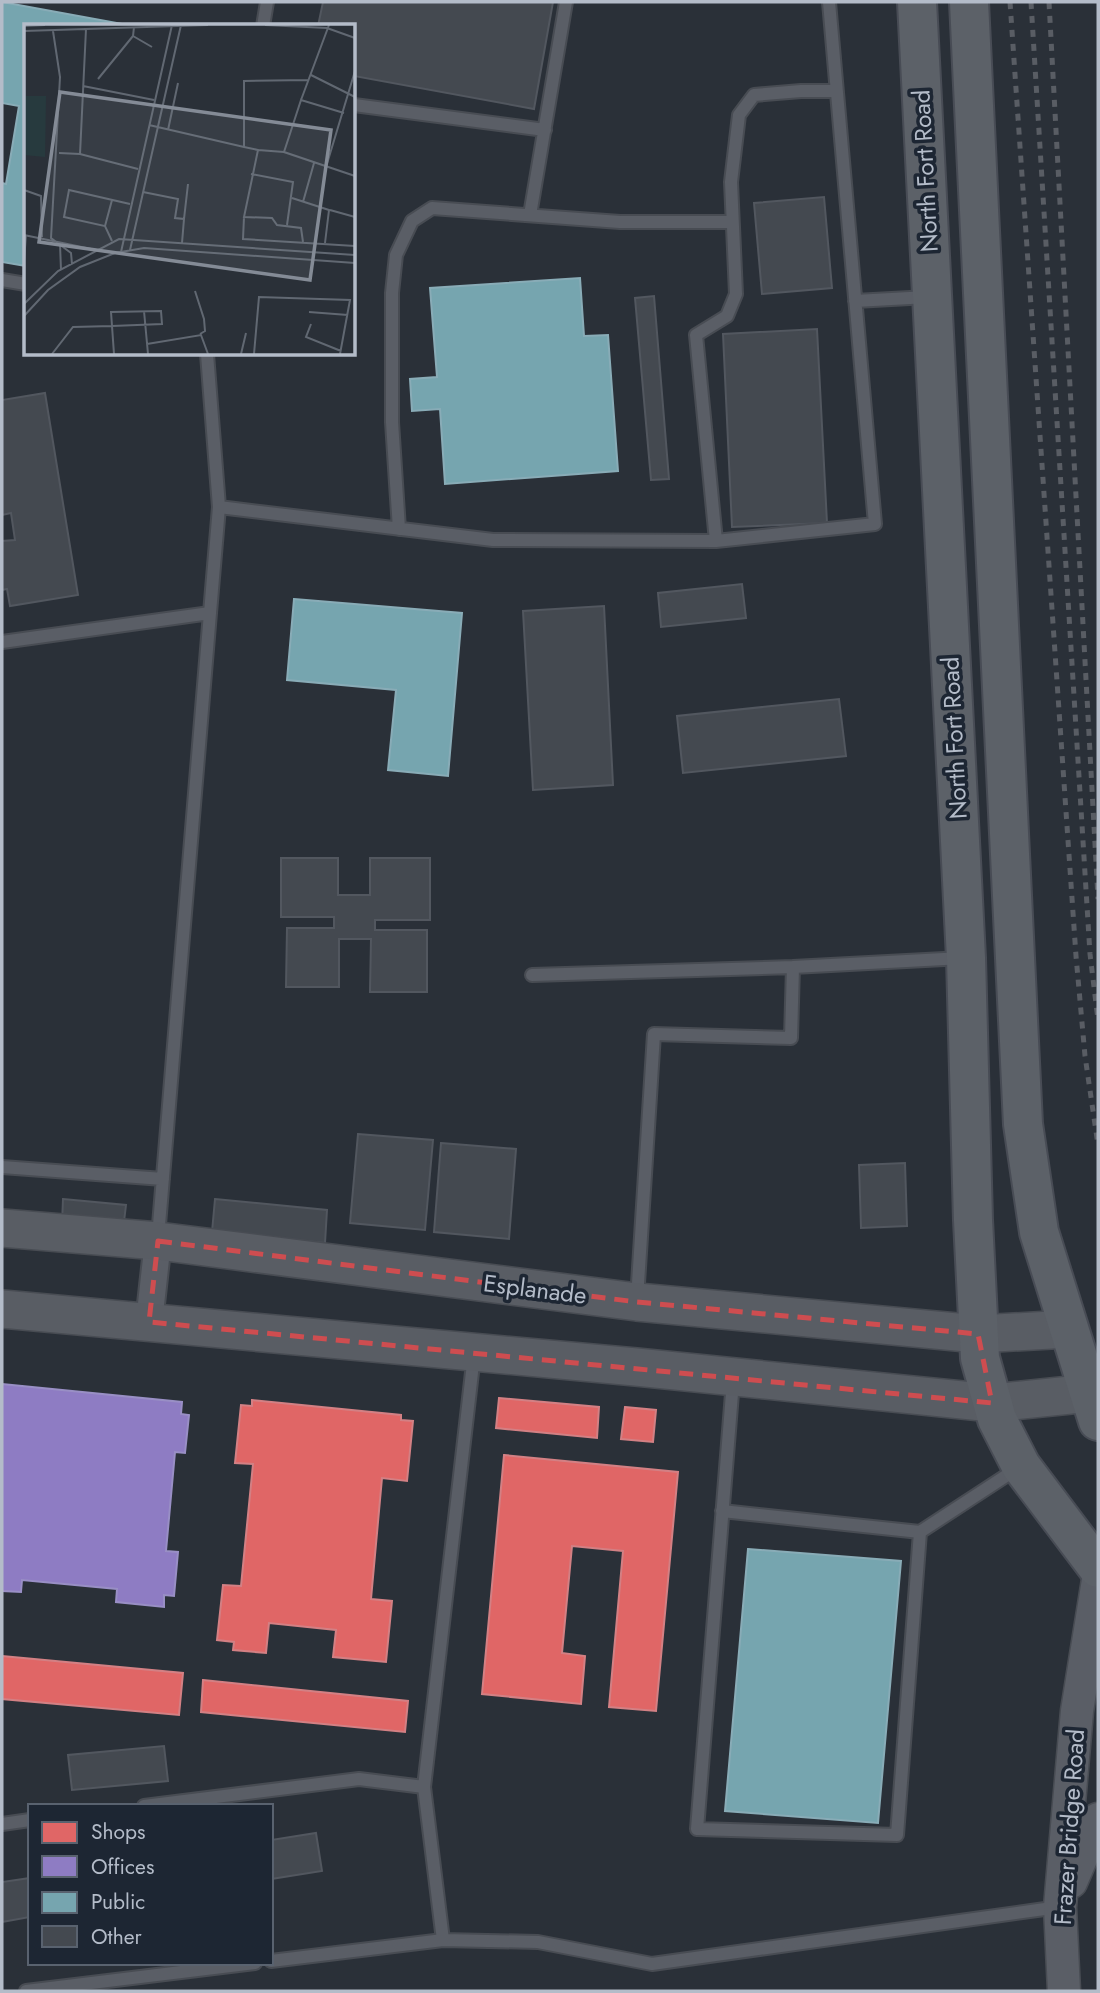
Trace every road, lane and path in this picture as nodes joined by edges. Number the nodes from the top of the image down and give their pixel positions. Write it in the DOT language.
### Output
graph roads {
  1 [pos="267,2"];
  2 [pos="566,2"];
  3 [pos="829,2"];
  4 [pos="917,2"];
  5 [pos="968,2"];
  6 [pos="263,24"];
  7 [pos="836,91"];
  8 [pos="355,105"];
  9 [pos="545,130"];
  10 [pos="530,215"];
  11 [pos="732,222"];
  12 [pos="2,279"];
  13 [pos="24,284"];
  14 [pos="932,296"];
  15 [pos="855,301"];
  16 [pos="208,355"];
  17 [pos="219,507"];
  18 [pos="399,529"];
  19 [pos="716,541"];
  20 [pos="210,612"];
  21 [pos="2,642"];
  22 [pos="966,958"];
  23 [pos="793,967"];
  24 [pos="532,975"];
  25 [pos="2,1167"];
  26 [pos="163,1179"];
  27 [pos="2,1228"];
  28 [pos="158,1241"];
  29 [pos="637,1302"];
  30 [pos="2,1309"];
  31 [pos="149,1322"];
  32 [pos="1069,1329"];
  33 [pos="978,1334"];
  34 [pos="474,1352"];
  35 [pos="733,1377"];
  36 [pos="992,1403"];
  37 [pos="1094,1407"];
  38 [pos="1021,1466"];
  39 [pos="722,1511"];
  40 [pos="920,1532"];
  41 [pos="1098,1568"];
  42 [pos="1098,1580"];
  43 [pos="424,1787"];
  44 [pos="160,1804"];
  45 [pos="28,1820"];
  46 [pos="2,1824"];
  47 [pos="1095,1831"];
  48 [pos="1060,1907"];
  49 [pos="443,1940"];
  50 [pos="273,1961"];
  51 [pos="238,1965"];
  52 [pos="1057,1987"];
  53 [pos="26,1991"];
  1 -- 6 [label="lane"];
  2 -- 9 [label="lane"];
  3 -- 7 [label="lane"];
  4 -- 14 [label="main road, North Fort Road"];
  5 -- 32 [label="main road, North Fort Road"];
  7 -- 11 [label="lane"];
  7 -- 15 [label="lane"];
  8 -- 9 [label="lane"];
  9 -- 10 [label="lane"];
  10 -- 11 [label="lane"];
  10 -- 18 [label="lane"];
  11 -- 19 [label="lane"];
  12 -- 13 [label="lane"];
  14 -- 15 [label="lane"];
  14 -- 22 [label="main road, North Fort Road"];
  15 -- 19 [label="lane"];
  16 -- 17 [label="lane"];
  17 -- 18 [label="lane"];
  17 -- 20 [label="lane"];
  18 -- 19 [label="lane"];
  20 -- 21 [label="lane"];
  20 -- 26 [label="lane"];
  22 -- 23 [label="lane"];
  22 -- 33 [label="main road, North Fort Road"];
  23 -- 24 [label="lane"];
  23 -- 29 [label="lane"];
  25 -- 26 [label="lane"];
  26 -- 28 [label="lane"];
  27 -- 28 [label="main road, Esplanade"];
  28 -- 29 [label="main road, Esplanade"];
  28 -- 31 [label="street"];
  29 -- 33 [label="main road, Esplanade"];
  30 -- 31 [label="main road"];
  31 -- 34 [label="main road"];
  32 -- 33 [label="main road, Esplanade"];
  32 -- 37 [label="main road, North Fort Road"];
  33 -- 36 [label="main road, North Fort Road"];
  34 -- 35 [label="main road"];
  34 -- 43 [label="lane"];
  35 -- 36 [label="main road"];
  35 -- 39 [label="lane"];
  36 -- 37 [label="main road"];
  36 -- 38 [label="main road, North Fort Road"];
  38 -- 40 [label="lane"];
  38 -- 41 [label="main road, North Fort Road"];
  39 -- 40 [label="lane"];
  39 -- 40 [label="lane"];
  42 -- 48 [label="street, Frazer Bridge Road"];
  43 -- 44 [label="lane"];
  43 -- 49 [label="lane"];
  45 -- 46 [label="lane"];
  47 -- 48 [label="street"];
  48 -- 49 [label="lane"];
  48 -- 52 [label="street, Frazer Bridge Road"];
  49 -- 50 [label="lane"];
  51 -- 53 [label="lane"];
}
